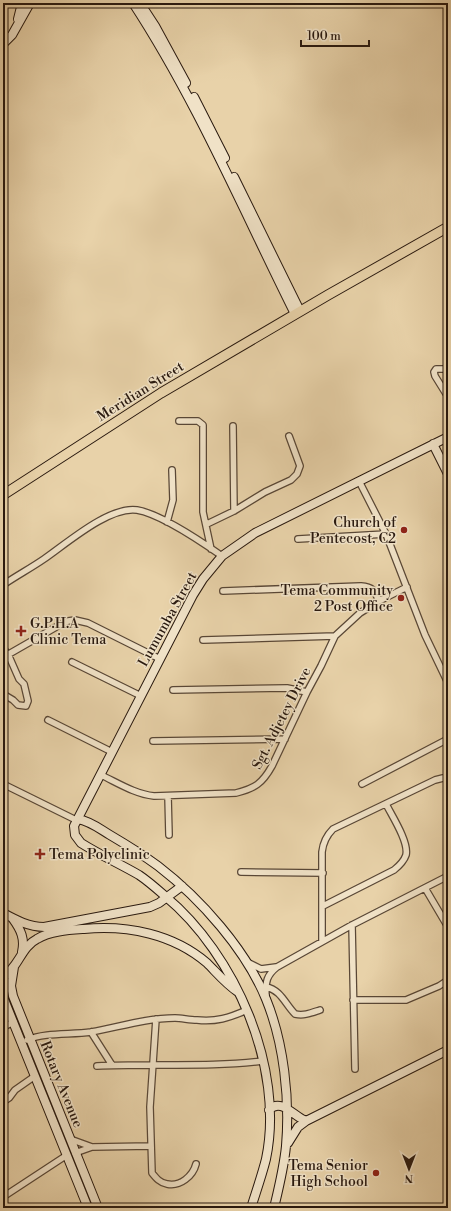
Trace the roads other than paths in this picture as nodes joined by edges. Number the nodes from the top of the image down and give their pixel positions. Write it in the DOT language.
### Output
graph roads {
  1 [pos="22,3"];
  2 [pos="30,3"];
  3 [pos="133,3"];
  4 [pos="140,3"];
  5 [pos="16,28"];
  6 [pos="3,44"];
  7 [pos="448,227"];
  8 [pos="297,313"];
  9 [pos="448,369"];
  10 [pos="448,397"];
  11 [pos="179,421"];
  12 [pos="233,426"];
  13 [pos="289,436"];
  14 [pos="448,437"];
  15 [pos="433,444"];
  16 [pos="172,470"];
  17 [pos="448,474"];
  18 [pos="359,481"];
  19 [pos="3,496"];
  20 [pos="234,511"];
  21 [pos="167,522"];
  22 [pos="207,524"];
  23 [pos="386,534"];
  24 [pos="298,539"];
  25 [pos="211,549"];
  26 [pos="222,556"];
  27 [pos="3,585"];
  28 [pos="407,587"];
  29 [pos="223,591"];
  30 [pos="379,601"];
  31 [pos="335,636"];
  32 [pos="203,640"];
  33 [pos="3,647"];
  34 [pos="8,654"];
  35 [pos="160,659"];
  36 [pos="72,662"];
  37 [pos="448,683"];
  38 [pos="173,690"];
  39 [pos="307,692"];
  40 [pos="3,694"];
  41 [pos="141,696"];
  42 [pos="48,720"];
  43 [pos="285,739"];
  44 [pos="448,739"];
  45 [pos="153,740"];
  46 [pos="112,752"];
  47 [pos="101,774"];
  48 [pos="448,779"];
  49 [pos="3,784"];
  50 [pos="362,784"];
  51 [pos="168,796"];
  52 [pos="386,804"];
  53 [pos="77,819"];
  54 [pos="169,835"];
  55 [pos="240,872"];
  56 [pos="323,872"];
  57 [pos="448,876"];
  58 [pos="151,884"];
  59 [pos="182,886"];
  60 [pos="425,888"];
  61 [pos="167,896"];
  62 [pos="323,906"];
  63 [pos="150,907"];
  64 [pos="3,913"];
  65 [pos="446,917"];
  66 [pos="12,918"];
  67 [pos="352,925"];
  68 [pos="448,927"];
  69 [pos="322,941"];
  70 [pos="22,953"];
  71 [pos="245,961"];
  72 [pos="14,967"];
  73 [pos="277,967"];
  74 [pos="3,977"];
  75 [pos="448,980"];
  76 [pos="266,987"];
  77 [pos="238,993"];
  78 [pos="4,1000"];
  79 [pos="266,1000"];
  80 [pos="353,1000"];
  81 [pos="246,1010"];
  82 [pos="320,1010"];
  83 [pos="156,1020"];
  84 [pos="14,1022"];
  85 [pos="3,1027"];
  86 [pos="91,1032"];
  87 [pos="30,1039"];
  88 [pos="22,1043"];
  89 [pos="448,1050"];
  90 [pos="263,1061"];
  91 [pos="153,1064"];
  92 [pos="97,1066"];
  93 [pos="112,1066"];
  94 [pos="355,1069"];
  95 [pos="35,1076"];
  96 [pos="287,1093"];
  97 [pos="268,1096"];
  98 [pos="3,1102"];
  99 [pos="287,1109"];
  100 [pos="269,1110"];
  101 [pos="306,1121"];
  102 [pos="70,1139"];
  103 [pos="151,1146"];
  104 [pos="286,1146"];
  105 [pos="92,1147"];
  106 [pos="71,1154"];
  107 [pos="196,1164"];
  108 [pos="3,1197"];
  109 [pos="88,1208"];
  110 [pos="98,1208"];
  111 [pos="251,1208"];
  112 [pos="274,1208"];
  1 -- 5 [label="main road"];
  2 -- 5 [label="main road"];
  3 -- 8 [label="main road"];
  4 -- 8 [label="main road"];
  5 -- 6 [label="main road"];
  7 -- 8 [label="main road, Meridian Street"];
  8 -- 19 [label="main road, Meridian Street"];
  9 -- 10 [label="street"];
  11 -- 22 [label="street"];
  12 -- 20 [label="street"];
  13 -- 20 [label="street"];
  14 -- 15 [label="main road, Lumumba Street"];
  15 -- 17 [label="main road"];
  15 -- 18 [label="main road, Lumumba Street"];
  16 -- 21 [label="street"];
  18 -- 23 [label="street"];
  18 -- 26 [label="main road, Lumumba Street"];
  20 -- 22 [label="street"];
  21 -- 25 [label="street"];
  21 -- 27 [label="street"];
  22 -- 25 [label="street"];
  23 -- 24 [label="street"];
  23 -- 28 [label="street"];
  25 -- 26 [label="street"];
  26 -- 35 [label="main road, Lumumba Street"];
  28 -- 30 [label="street, Sgt. Adjetey Drive"];
  28 -- 37 [label="street"];
  29 -- 30 [label="street"];
  30 -- 31 [label="street, Sgt. Adjetey Drive"];
  31 -- 32 [label="street"];
  31 -- 39 [label="street, Sgt. Adjetey Drive"];
  33 -- 34 [label="street"];
  34 -- 35 [label="street"];
  34 -- 40 [label="street"];
  35 -- 41 [label="main road, Lumumba Street"];
  36 -- 41 [label="street"];
  38 -- 39 [label="street"];
  39 -- 43 [label="street, Sgt. Adjetey Drive"];
  41 -- 46 [label="main road, Lumumba Street"];
  42 -- 46 [label="street"];
  43 -- 45 [label="street"];
  43 -- 51 [label="street, Sgt. Adjetey Drive"];
  44 -- 50 [label="street"];
  46 -- 47 [label="main road, Lumumba Street"];
  47 -- 51 [label="street, Sgt. Adjetey Drive"];
  47 -- 53 [label="main road, Lumumba Street"];
  48 -- 52 [label="street"];
  49 -- 53 [label="street"];
  51 -- 54 [label="street"];
  52 -- 56 [label="street"];
  52 -- 62 [label="street"];
  53 -- 58 [label="main road"];
  53 -- 59 [label="main road"];
  55 -- 56 [label="street"];
  56 -- 62 [label="street"];
  57 -- 60 [label="street"];
  58 -- 61 [label="main road"];
  58 -- 63 [label="main road"];
  59 -- 61 [label="main road"];
  59 -- 71 [label="main road"];
  60 -- 65 [label="street"];
  60 -- 67 [label="street"];
  61 -- 63 [label="main road"];
  61 -- 77 [label="main road"];
  62 -- 69 [label="street"];
  63 -- 66 [label="main road"];
  64 -- 66 [label="main road"];
  65 -- 68 [label="street"];
  66 -- 70 [label="main road"];
  67 -- 69 [label="street"];
  67 -- 80 [label="street"];
  69 -- 73 [label="street"];
  70 -- 72 [label="main road"];
  70 -- 77 [label="main road"];
  71 -- 73 [label="street"];
  71 -- 79 [label="main road"];
  72 -- 74 [label="main road"];
  72 -- 87 [label="main road, Rotary Avenue"];
  73 -- 76 [label="street"];
  75 -- 80 [label="street"];
  76 -- 79 [label="street"];
  76 -- 82 [label="street"];
  77 -- 81 [label="main road"];
  78 -- 84 [label="main road, Rotary Avenue"];
  79 -- 96 [label="main road"];
  80 -- 94 [label="street"];
  81 -- 83 [label="street"];
  81 -- 90 [label="main road"];
  83 -- 86 [label="street"];
  83 -- 91 [label="street"];
  84 -- 85 [label="street"];
  84 -- 88 [label="main road, Rotary Avenue"];
  86 -- 87 [label="street"];
  86 -- 93 [label="street"];
  87 -- 88 [label="street"];
  87 -- 102 [label="main road, Rotary Avenue"];
  88 -- 95 [label="main road, Rotary Avenue"];
  89 -- 101 [label="main road"];
  90 -- 91 [label="street"];
  90 -- 97 [label="main road"];
  91 -- 93 [label="street"];
  91 -- 103 [label="street"];
  92 -- 93 [label="street"];
  95 -- 98 [label="street"];
  95 -- 106 [label="main road, Rotary Avenue"];
  96 -- 97 [label="main road"];
  96 -- 99 [label="main road"];
  97 -- 100 [label="main road"];
  99 -- 100 [label="main road"];
  99 -- 101 [label="main road"];
  99 -- 104 [label="main road"];
  100 -- 111 [label="main road"];
  101 -- 104 [label="main road"];
  102 -- 105 [label="street"];
  102 -- 106 [label="main road, Rotary Avenue"];
  103 -- 105 [label="street"];
  103 -- 107 [label="street"];
  104 -- 112 [label="main road"];
  105 -- 106 [label="street"];
  106 -- 108 [label="street"];
  106 -- 109 [label="main road, Rotary Avenue"];
  106 -- 110 [label="main road, Rotary Avenue"];
}
